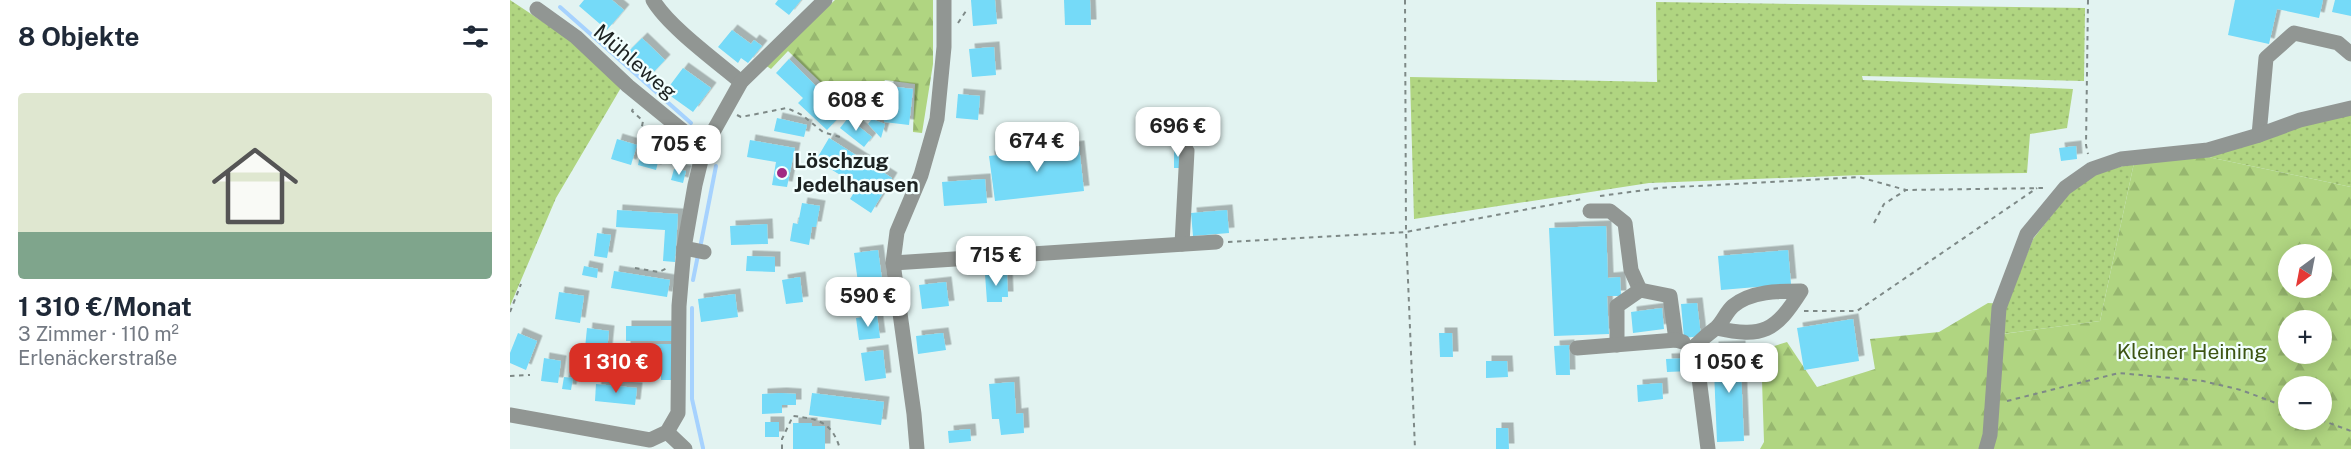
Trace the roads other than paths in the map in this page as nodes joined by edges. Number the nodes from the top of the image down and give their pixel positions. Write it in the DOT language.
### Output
graph roads {
  1 [pos="653,0"];
  2 [pos="825,0"];
  3 [pos="944,0"];
  4 [pos="537,9"];
  5 [pos="2351,54"];
  6 [pos="741,82"];
  7 [pos="2351,108"];
  8 [pos="2259,135"];
  9 [pos="704,148"];
  10 [pos="1187,151"];
  11 [pos="1588,205"];
  12 [pos="1216,242"];
  13 [pos="1182,244"];
  14 [pos="893,263"];
  15 [pos="1640,290"];
  16 [pos="1716,328"];
  17 [pos="1676,340"];
  18 [pos="1617,345"];
  19 [pos="1695,346"];
  20 [pos="1577,348"];
  21 [pos="510,415"];
  22 [pos="667,432"];
  23 [pos="685,449"];
  24 [pos="916,449"];
  25 [pos="1708,449"];
  26 [pos="1986,449"];
  1 -- 6 [label="street"];
  2 -- 6 [label="street"];
  3 -- 14 [label="street"];
  4 -- 9 [label="street, Mühleweg"];
  5 -- 8 [label="street"];
  6 -- 9 [label="street"];
  7 -- 8 [label="street"];
  8 -- 26 [label="street"];
  9 -- 22 [label="street"];
  10 -- 13 [label="street"];
  11 -- 15 [label="street"];
  12 -- 13 [label="street"];
  13 -- 14 [label="street"];
  14 -- 24 [label="street"];
  15 -- 17 [label="street"];
  15 -- 18 [label="street"];
  16 -- 16 [label="street"];
  16 -- 19 [label="street"];
  17 -- 18 [label="street"];
  17 -- 19 [label="street"];
  18 -- 20 [label="street"];
  19 -- 25 [label="street"];
  21 -- 22 [label="street"];
  22 -- 23 [label="street"];
}
